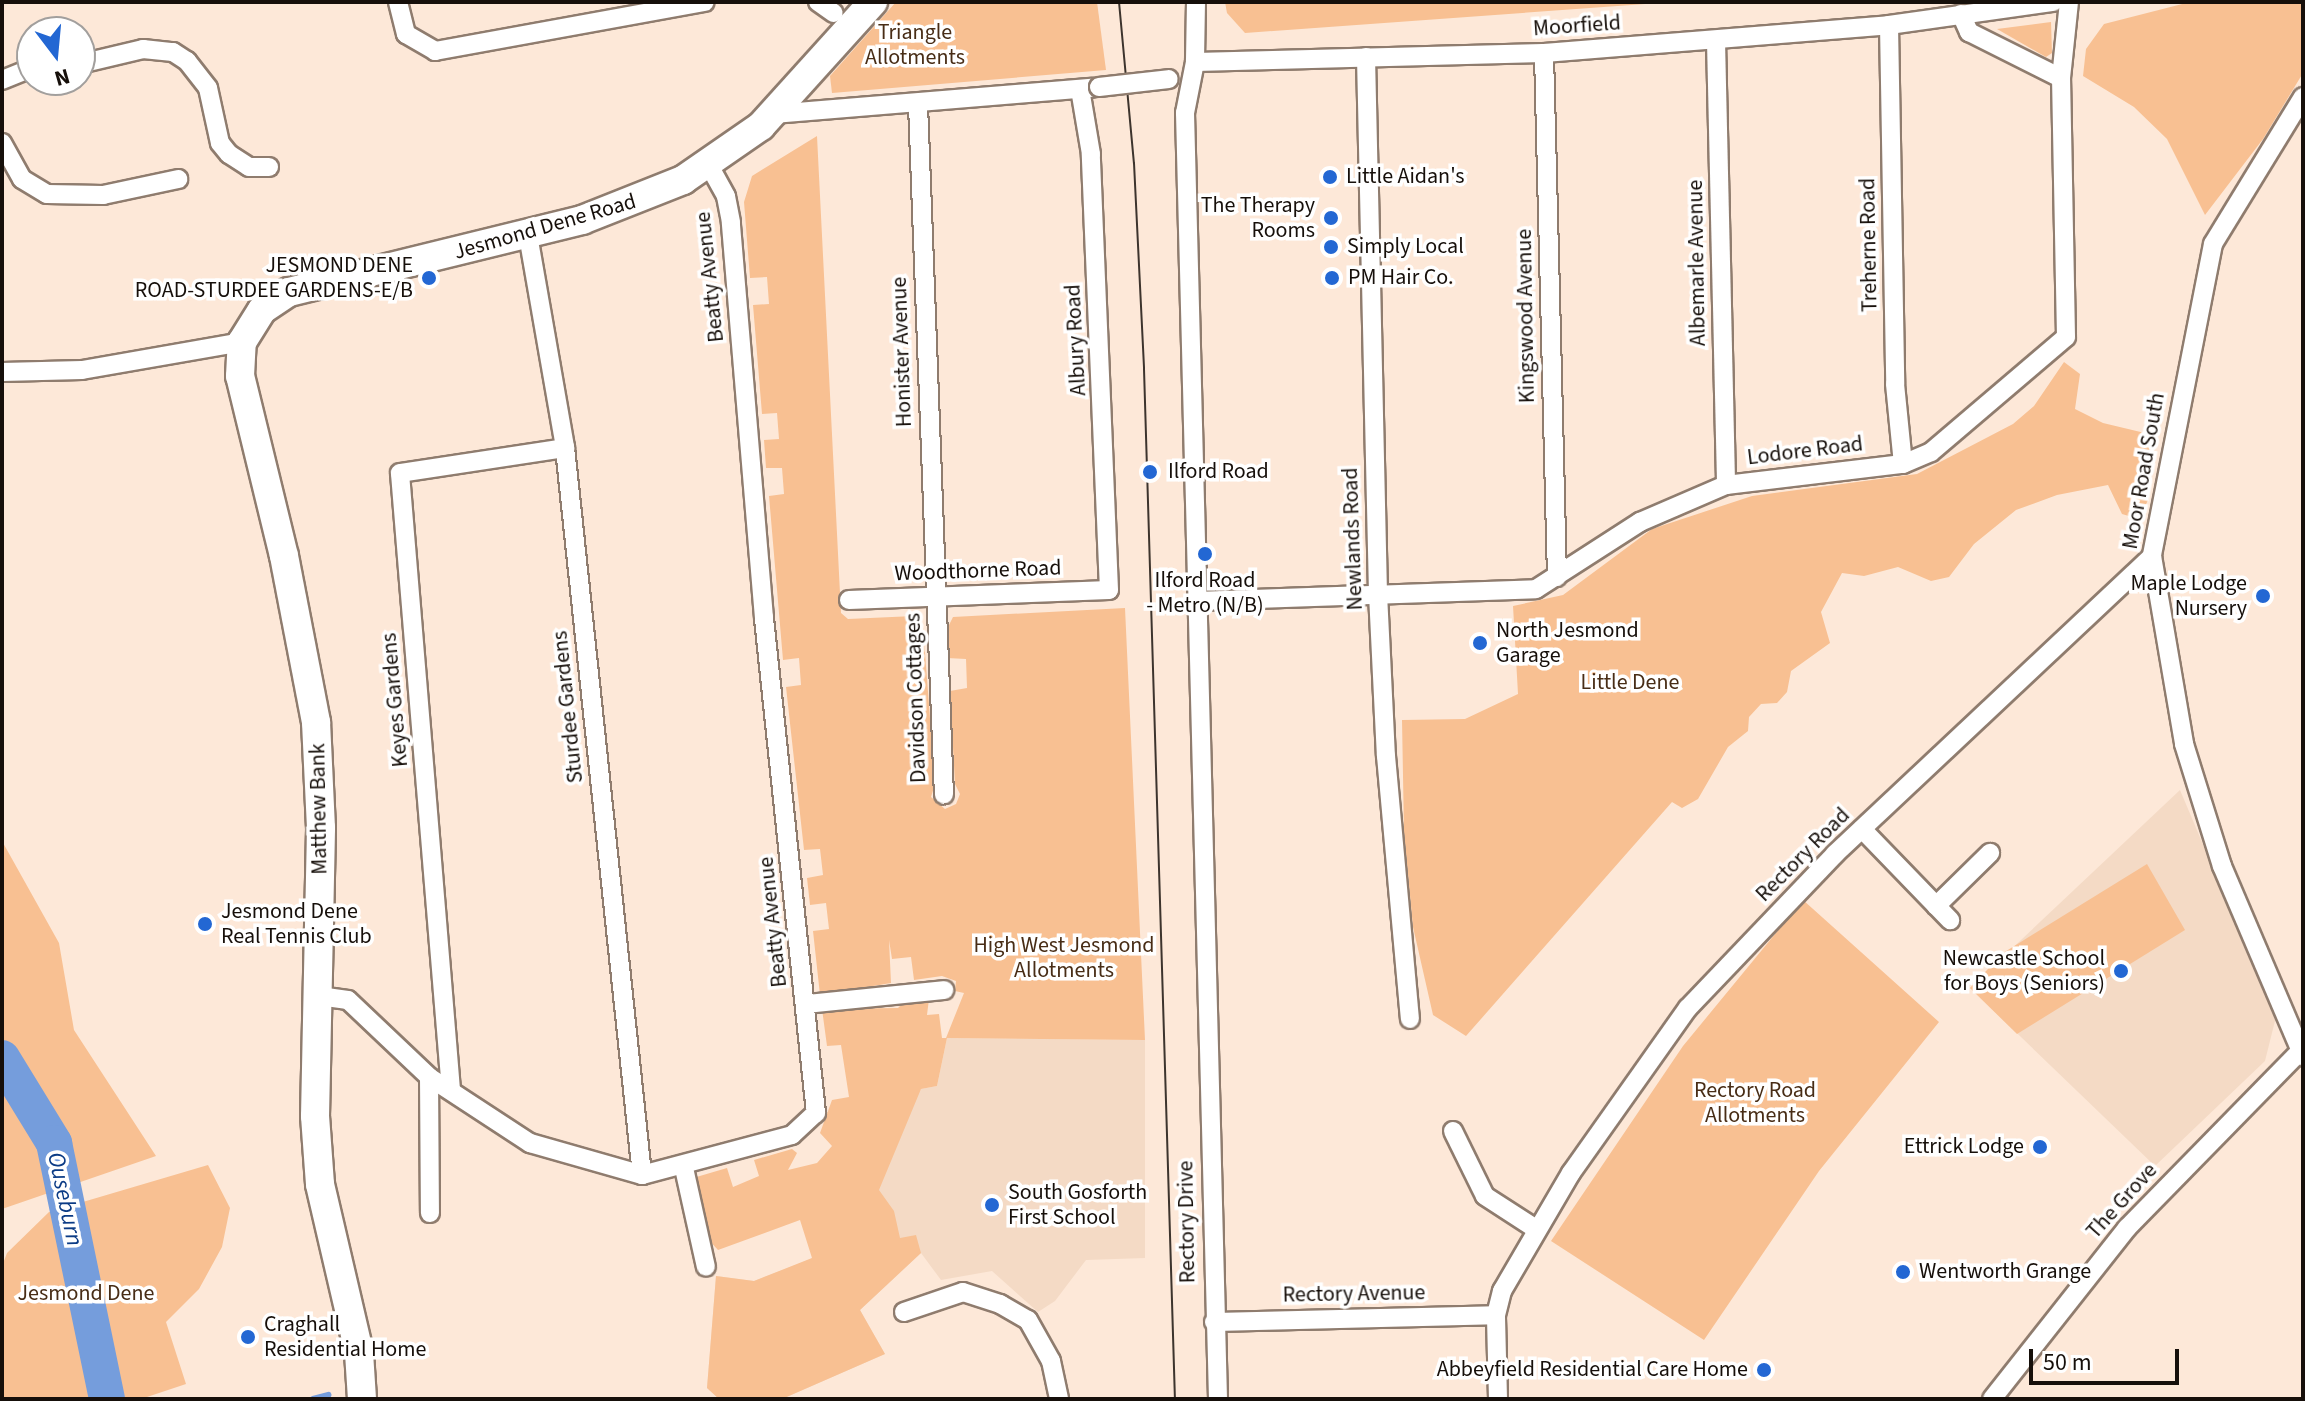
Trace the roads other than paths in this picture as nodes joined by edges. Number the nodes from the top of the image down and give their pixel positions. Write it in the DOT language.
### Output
graph roads {
  1 [pos="398,2"];
  2 [pos="705,2"];
  3 [pos="818,2"];
  4 [pos="873,2"];
  5 [pos="1196,2"];
  6 [pos="2053,2"];
  7 [pos="2069,2"];
  8 [pos="834,13"];
  9 [pos="1961,14"];
  10 [pos="1889,25"];
  11 [pos="1716,41"];
  12 [pos="1544,53"];
  13 [pos="1366,57"];
  14 [pos="96,60"];
  15 [pos="1194,69"];
  16 [pos="2061,78"];
  17 [pos="1090,88"];
  18 [pos="2303,97"];
  19 [pos="918,104"];
  20 [pos="773,114"];
  21 [pos="2,143"];
  22 [pos="709,165"];
  23 [pos="269,167"];
  24 [pos="178,179"];
  25 [pos="528,235"];
  26 [pos="242,342"];
  27 [pos="2,372"];
  28 [pos="565,448"];
  29 [pos="1903,464"];
  30 [pos="1726,485"];
  31 [pos="2152,556"];
  32 [pos="1557,577"];
  33 [pos="1109,590"];
  34 [pos="1378,594"];
  35 [pos="936,598"];
  36 [pos="849,600"];
  37 [pos="1197,601"];
  38 [pos="944,795"];
  39 [pos="1862,829"];
  40 [pos="1990,853"];
  41 [pos="1936,906"];
  42 [pos="1950,920"];
  43 [pos="944,990"];
  44 [pos="319,996"];
  45 [pos="807,1004"];
  46 [pos="1410,1019"];
  47 [pos="2302,1051"];
  48 [pos="429,1077"];
  49 [pos="451,1090"];
  50 [pos="1453,1131"];
  51 [pos="684,1168"];
  52 [pos="642,1175"];
  53 [pos="430,1213"];
  54 [pos="1536,1229"];
  55 [pos="706,1267"];
  56 [pos="904,1312"];
  57 [pos="1496,1315"];
  58 [pos="1214,1322"];
  59 [pos="362,1399"];
  60 [pos="1059,1399"];
  61 [pos="1218,1399"];
  62 [pos="1498,1399"];
  63 [pos="1992,1399"];
  1 -- 2 [label="street"];
  3 -- 8 [label="street"];
  4 -- 20 [label="main road, Jesmond Dene Road"];
  5 -- 15 [label="street"];
  6 -- 9 [label="street, Moorfield"];
  7 -- 16 [label="street, Lodore Road"];
  9 -- 10 [label="street, Moorfield"];
  9 -- 16 [label="street"];
  10 -- 11 [label="street, Moorfield"];
  10 -- 29 [label="street, Treherne Road"];
  11 -- 12 [label="street, Moorfield"];
  11 -- 30 [label="street, Albemarle Avenue"];
  12 -- 13 [label="street, Moorfield"];
  12 -- 32 [label="street, Kingswood Avenue"];
  13 -- 15 [label="street, Moorfield"];
  13 -- 34 [label="street, Newlands Road"];
  14 -- 23 [label="street"];
  15 -- 17 [label="street, Moorfield, bridge"];
  15 -- 37 [label="street"];
  16 -- 29 [label="street, Lodore Road"];
  17 -- 19 [label="street, Moorfield"];
  17 -- 33 [label="street, Albury Road"];
  18 -- 31 [label="street, Moor Road South"];
  19 -- 20 [label="street, Moorfield"];
  19 -- 35 [label="street, Honister Avenue"];
  20 -- 22 [label="main road, Jesmond Dene Road"];
  21 -- 24 [label="street"];
  22 -- 25 [label="main road, Jesmond Dene Road"];
  22 -- 45 [label="street, Beatty Avenue"];
  25 -- 26 [label="main road, Jesmond Dene Road"];
  25 -- 28 [label="street, Sturdee Gardens"];
  26 -- 27 [label="street"];
  26 -- 44 [label="main road, Matthew Bank"];
  28 -- 49 [label="street, Keyes Gardens"];
  28 -- 52 [label="street, Sturdee Gardens"];
  29 -- 30 [label="street, Lodore Road"];
  30 -- 32 [label="street, Lodore Road"];
  31 -- 39 [label="street, Rectory Road"];
  31 -- 47 [label="street, Moor Road South"];
  32 -- 34 [label="street, Lodore Road"];
  33 -- 35 [label="street, Woodthorne Road"];
  34 -- 37 [label="street, Lodore Road"];
  34 -- 46 [label="street, Newlands Road"];
  35 -- 36 [label="street, Woodthorne Road"];
  35 -- 38 [label="street, Davidson Cottages"];
  37 -- 58 [label="street, Rectory Drive"];
  39 -- 41 [label="street"];
  39 -- 54 [label="street, Rectory Road"];
  40 -- 41 [label="street"];
  41 -- 42 [label="street"];
  43 -- 45 [label="street"];
  44 -- 48 [label="street, Beatty Avenue"];
  44 -- 59 [label="main road, Matthew Bank"];
  45 -- 51 [label="street, Beatty Avenue"];
  47 -- 63 [label="street, The Grove"];
  48 -- 49 [label="street, Beatty Avenue"];
  48 -- 53 [label="street"];
  49 -- 52 [label="street, Beatty Avenue"];
  50 -- 54 [label="street"];
  51 -- 52 [label="street, Beatty Avenue"];
  51 -- 55 [label="street"];
  54 -- 57 [label="street, Rectory Road"];
  56 -- 60 [label="street"];
  57 -- 58 [label="street, Rectory Avenue"];
  57 -- 62 [label="street, Rectory Road"];
  58 -- 61 [label="street, Rectory Drive"];
}
